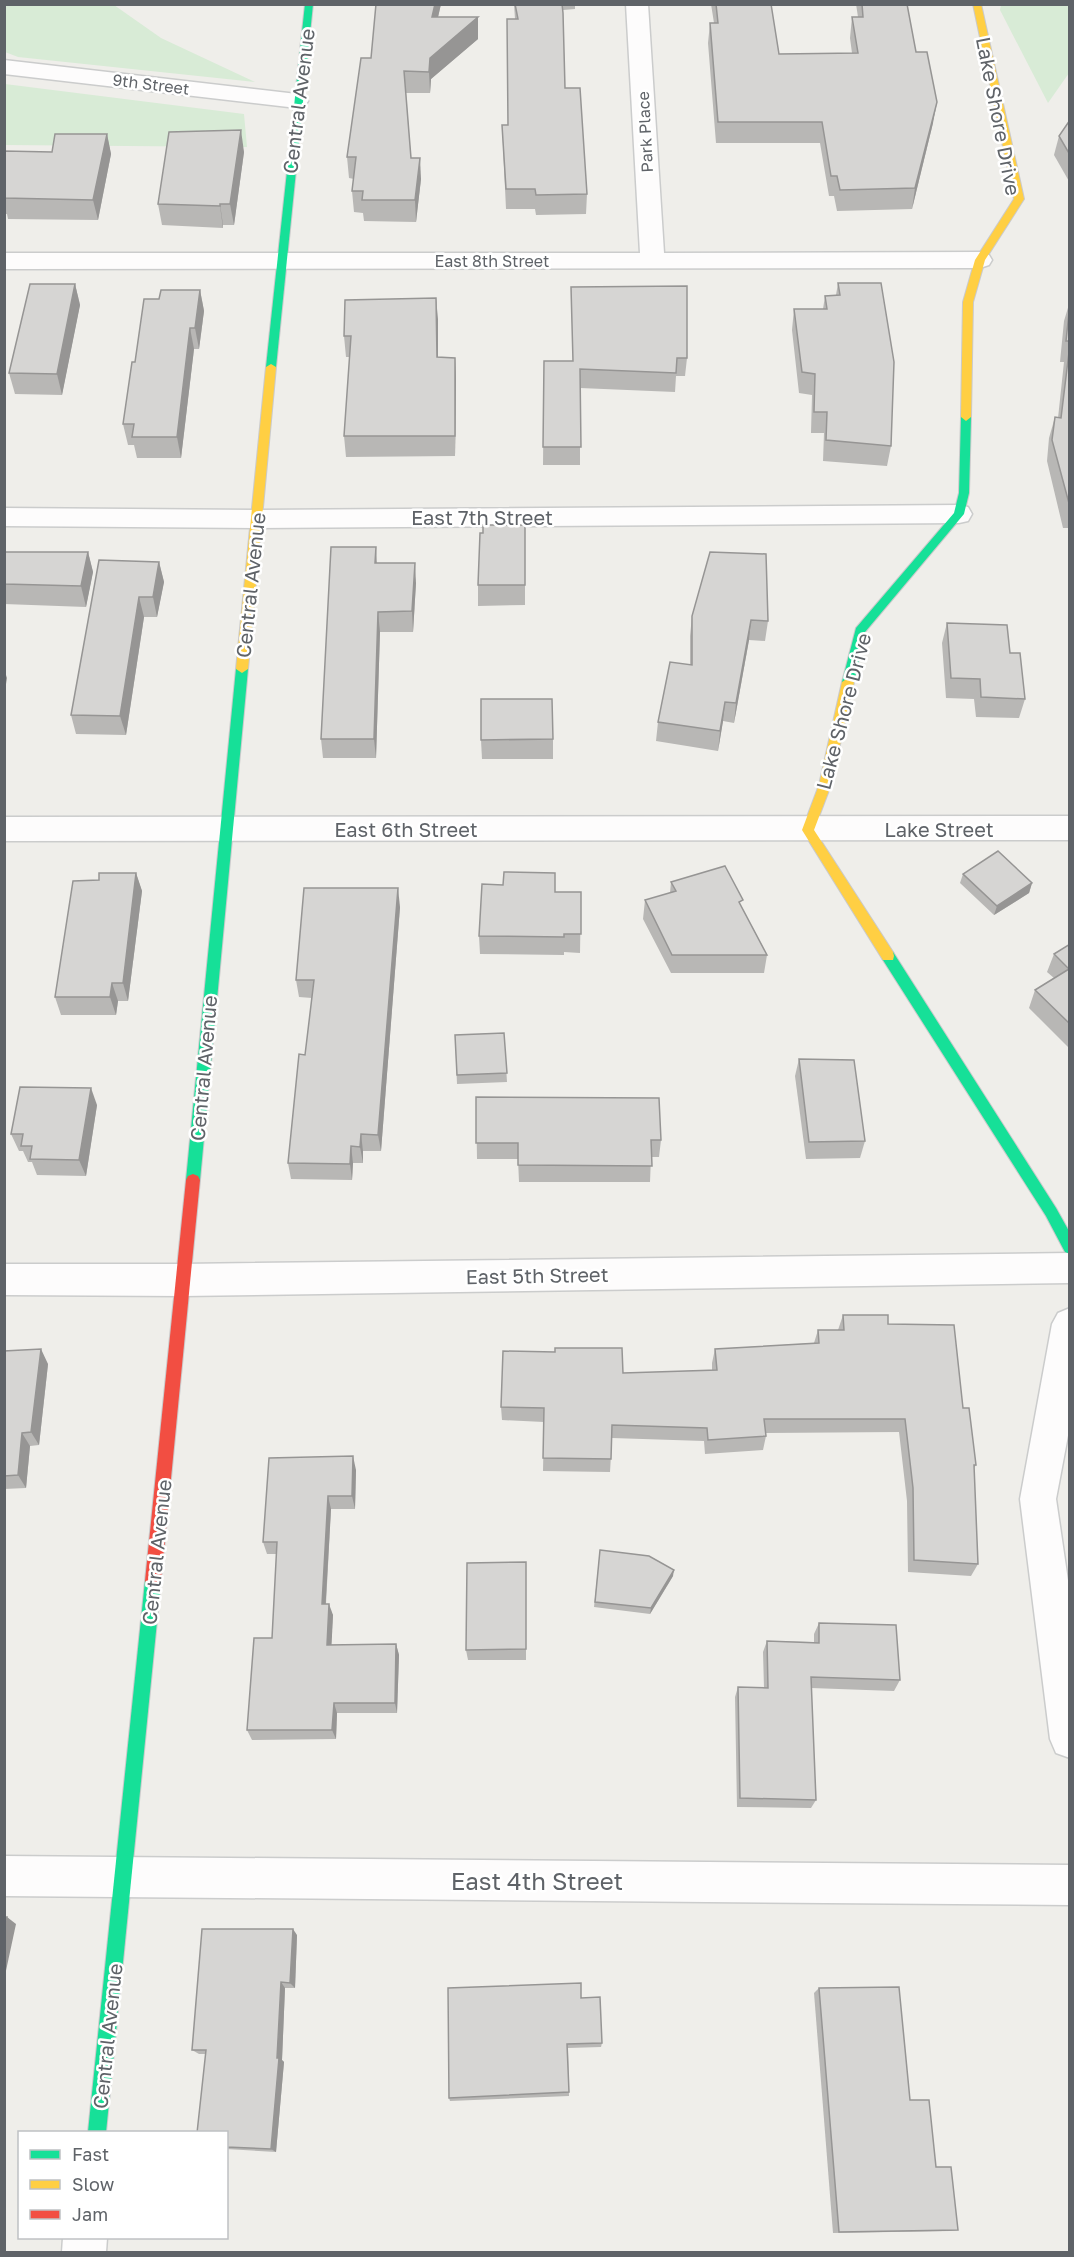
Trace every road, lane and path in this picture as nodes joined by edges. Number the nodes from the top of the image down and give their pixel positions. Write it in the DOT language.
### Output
graph roads {
  1 [pos="309,4"];
  2 [pos="638,4"];
  3 [pos="977,4"];
  4 [pos="4,67"];
  5 [pos="297,101"];
  6 [pos="652,260"];
  7 [pos="981,260"];
  8 [pos="4,261"];
  9 [pos="281,262"];
  10 [pos="958,514"];
  11 [pos="4,517"];
  12 [pos="257,519"];
  13 [pos="226,828"];
  14 [pos="1070,828"];
  15 [pos="4,829"];
  16 [pos="808,830"];
  17 [pos="1070,1248"];
  18 [pos="1070,1268"];
  19 [pos="4,1278"];
  20 [pos="183,1280"];
  21 [pos="1070,1324"];
  22 [pos="1070,1738"];
  23 [pos="4,1876"];
  24 [pos="124,1877"];
  25 [pos="1070,1885"];
  26 [pos="97,2131"];
  1 -- 5 [label="street, Central Avenue"];
  2 -- 6 [label="street, Park Place"];
  3 -- 7 [label="street, Lake Shore Drive"];
  4 -- 5 [label="street, 9th Street"];
  5 -- 9 [label="street, Central Avenue"];
  6 -- 7 [label="street, East 8th Street"];
  6 -- 9 [label="street, East 8th Street"];
  7 -- 10 [label="street, Lake Shore Drive"];
  8 -- 9 [label="street, East 8th Street"];
  9 -- 12 [label="street, Central Avenue"];
  10 -- 12 [label="street, East 7th Street"];
  10 -- 16 [label="street, Lake Shore Drive"];
  11 -- 12 [label="street, East 7th Street"];
  12 -- 13 [label="street, Central Avenue"];
  13 -- 15 [label="street, East 6th Street"];
  13 -- 16 [label="street, East 6th Street"];
  13 -- 20 [label="street, Central Avenue"];
  14 -- 16 [label="street, Lake Street"];
  16 -- 17 [label="street"];
  18 -- 20 [label="street, East 5th Street"];
  19 -- 20 [label="street, East 5th Street"];
  20 -- 24 [label="street, Central Avenue"];
  21 -- 22 [label="street"];
  23 -- 24 [label="street, East 4th Street"];
  24 -- 25 [label="street, East 4th Street"];
  24 -- 26 [label="street, Central Avenue"];
}
